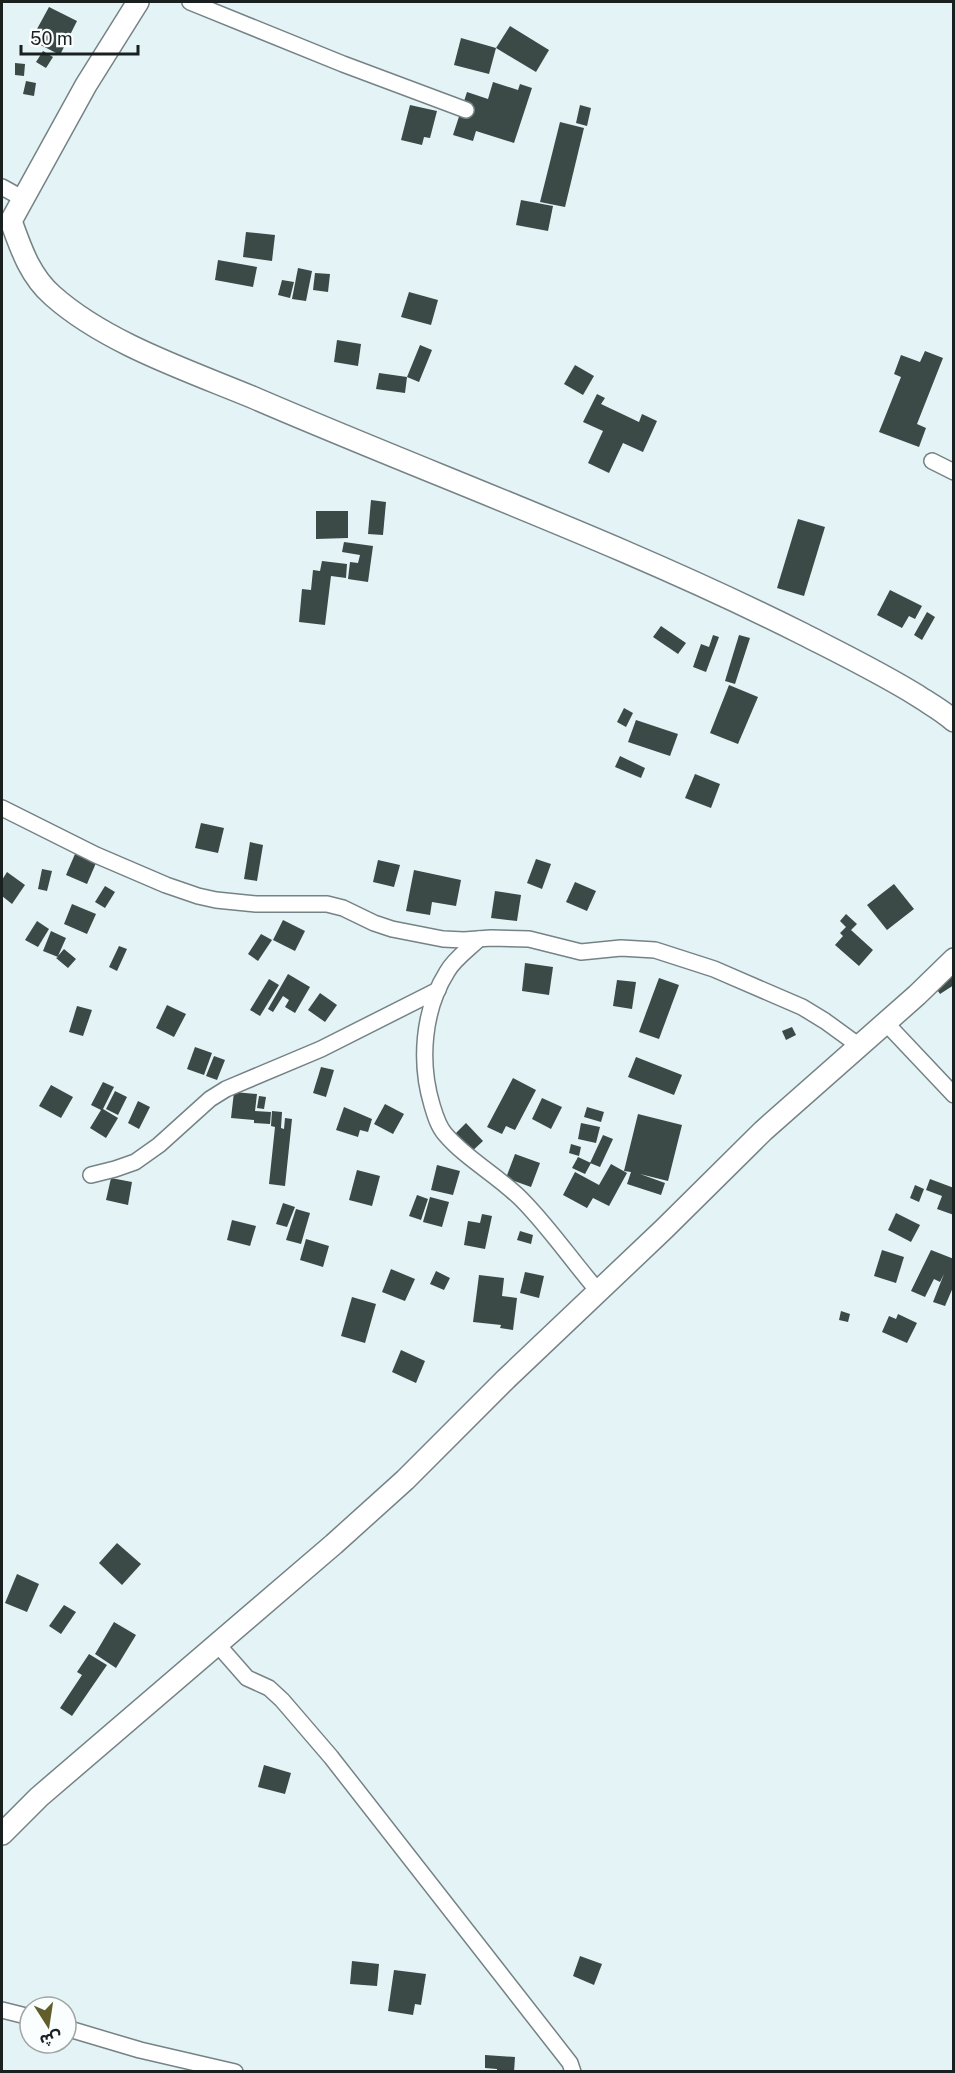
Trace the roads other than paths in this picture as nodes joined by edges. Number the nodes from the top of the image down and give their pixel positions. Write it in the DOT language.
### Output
graph roads {
  1 [pos="138,2"];
  2 [pos="190,2"];
  3 [pos="466,110"];
  4 [pos="2,187"];
  5 [pos="22,198"];
  6 [pos="6,224"];
  7 [pos="933,461"];
  8 [pos="954,472"];
  9 [pos="954,721"];
  10 [pos="2,808"];
  11 [pos="479,939"];
  12 [pos="954,958"];
  13 [pos="438,990"];
  14 [pos="885,1022"];
  15 [pos="858,1045"];
  16 [pos="954,1095"];
  17 [pos="91,1175"];
  18 [pos="598,1291"];
  19 [pos="218,1645"];
  20 [pos="2,1834"];
  21 [pos="2,2010"];
  22 [pos="18,2015"];
  23 [pos="78,2032"];
  24 [pos="235,2072"];
  25 [pos="573,2072"];
  1 -- 5 [label="street"];
  2 -- 3 [label="street"];
  4 -- 5 [label="street"];
  5 -- 6 [label="street"];
  6 -- 9 [label="street"];
  7 -- 8 [label="street"];
  10 -- 11 [label="street"];
  11 -- 13 [label="street"];
  11 -- 15 [label="street"];
  12 -- 14 [label="street"];
  13 -- 17 [label="street"];
  13 -- 18 [label="street"];
  14 -- 15 [label="street"];
  14 -- 16 [label="street"];
  15 -- 18 [label="street"];
  18 -- 19 [label="street"];
  19 -- 20 [label="street"];
  19 -- 25 [label="street"];
  21 -- 22 [label="street"];
  23 -- 24 [label="street"];
}
